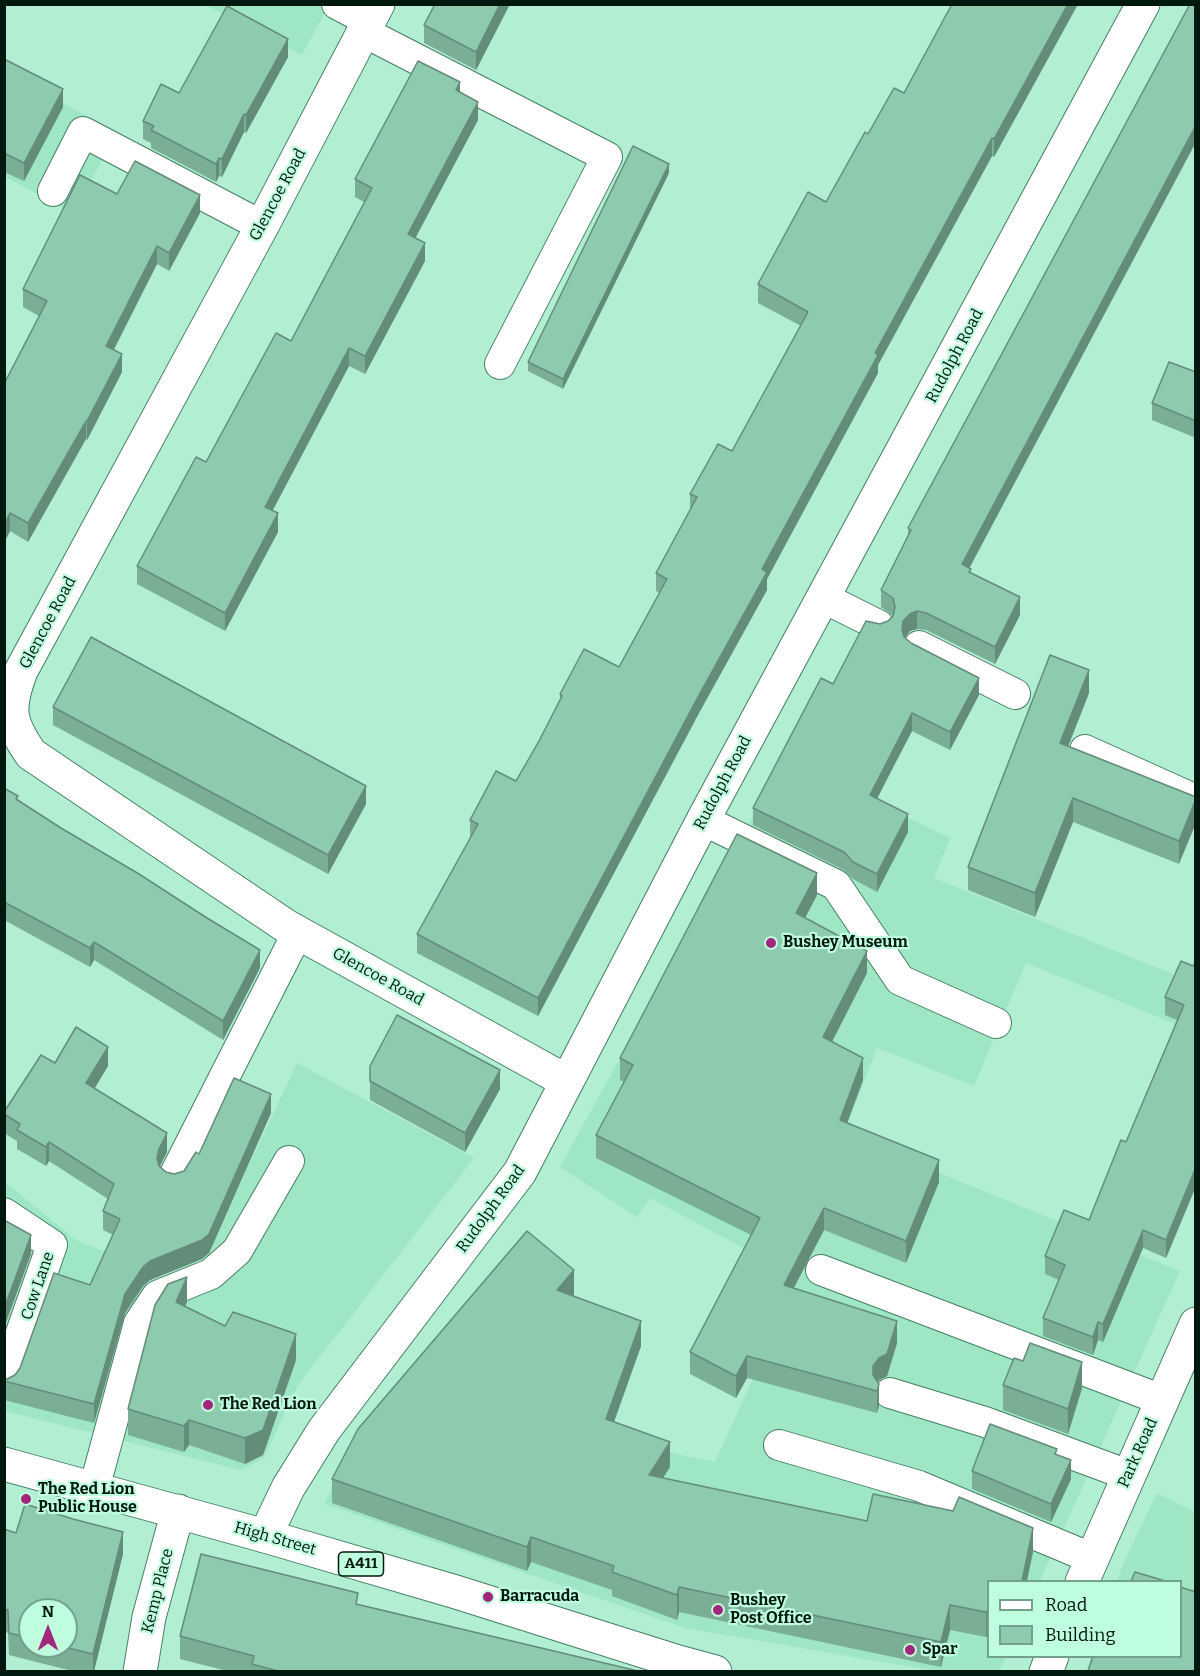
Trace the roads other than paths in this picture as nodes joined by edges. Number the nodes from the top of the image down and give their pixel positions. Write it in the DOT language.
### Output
graph roads {
  1 [pos="337,4"];
  2 [pos="1143,4"];
  3 [pos="370,19"];
  4 [pos="53,191"];
  5 [pos="262,226"];
  6 [pos="500,364"];
  7 [pos="824,598"];
  8 [pos="878,626"];
  9 [pos="919,646"];
  10 [pos="1015,694"];
  11 [pos="7,699"];
  12 [pos="1085,750"];
  13 [pos="1196,800"];
  14 [pos="703,820"];
  15 [pos="298,933"];
  16 [pos="996,1023"];
  17 [pos="566,1081"];
  18 [pos="289,1161"];
  19 [pos="174,1176"];
  20 [pos="4,1214"];
  21 [pos="822,1270"];
  22 [pos="1196,1324"];
  23 [pos="4,1381"];
  24 [pos="890,1393"];
  25 [pos="1162,1400"];
  26 [pos="779,1444"];
  27 [pos="4,1464"];
  28 [pos="1128,1475"];
  29 [pos="94,1488"];
  30 [pos="178,1511"];
  31 [pos="265,1536"];
  32 [pos="1086,1570"];
  33 [pos="140,1671"];
  34 [pos="716,1671"];
  1 -- 3 [label="lane"];
  2 -- 7 [label="street, Rudolph Road"];
  3 -- 5 [label="street, Glencoe Road"];
  3 -- 6 [label="lane"];
  4 -- 5 [label="lane"];
  5 -- 11 [label="street, Glencoe Road"];
  7 -- 8 [label="lane"];
  7 -- 14 [label="street, Rudolph Road"];
  9 -- 10 [label="lane"];
  11 -- 15 [label="street, Glencoe Road"];
  12 -- 13 [label="lane"];
  14 -- 16 [label="lane"];
  14 -- 17 [label="street, Rudolph Road"];
  15 -- 17 [label="street, Glencoe Road"];
  15 -- 19 [label="lane"];
  17 -- 31 [label="street, Rudolph Road"];
  18 -- 29 [label="lane"];
  20 -- 23 [label="lane, Cow Lane"];
  21 -- 25 [label="lane"];
  22 -- 25 [label="street, Park Road"];
  24 -- 28 [label="lane"];
  25 -- 28 [label="street, Park Road"];
  26 -- 32 [label="lane"];
  27 -- 29 [label="street, High Street / A411"];
  28 -- 32 [label="street, Park Road"];
  29 -- 30 [label="street, High Street / A411"];
  30 -- 31 [label="street, High Street / A411"];
  30 -- 33 [label="street, Kemp Place"];
  31 -- 34 [label="street, High Street / A411"];
}
